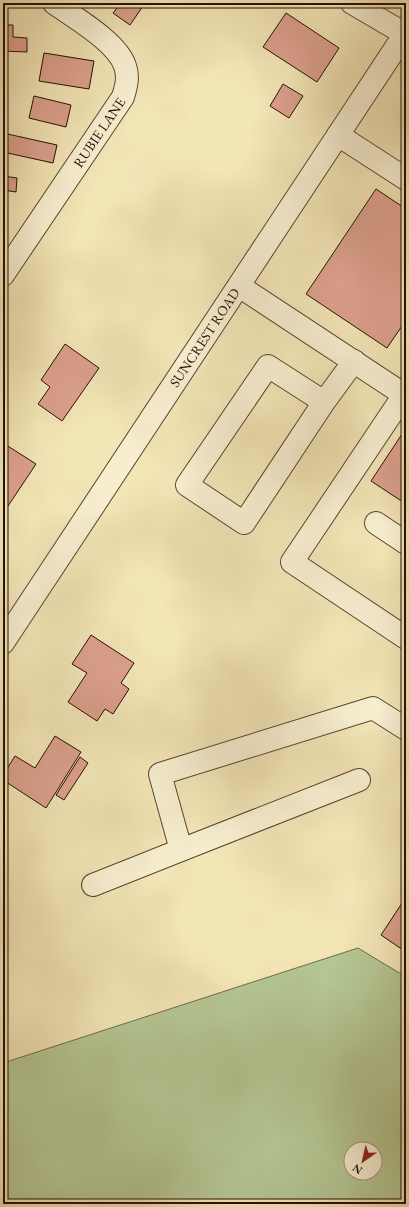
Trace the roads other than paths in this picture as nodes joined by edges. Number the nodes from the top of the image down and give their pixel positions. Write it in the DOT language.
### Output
graph roads {
  1 [pos="54,3"];
  2 [pos="352,3"];
  3 [pos="405,33"];
  4 [pos="338,135"];
  5 [pos="404,175"];
  6 [pos="3,276"];
  7 [pos="239,286"];
  8 [pos="354,361"];
  9 [pos="405,394"];
  10 [pos="324,402"];
  11 [pos="376,523"];
  12 [pos="406,543"];
  13 [pos="406,638"];
  14 [pos="3,643"];
  15 [pos="406,729"];
  16 [pos="359,780"];
  17 [pos="181,850"];
  18 [pos="93,885"];
  1 -- 6 [label="street, RUBIE LANE"];
  2 -- 3 [label="street"];
  3 -- 4 [label="street, SUNCREST ROAD"];
  4 -- 5 [label="street"];
  4 -- 7 [label="street, SUNCREST ROAD"];
  7 -- 8 [label="street"];
  7 -- 14 [label="street, SUNCREST ROAD"];
  8 -- 9 [label="street"];
  8 -- 10 [label="street"];
  9 -- 13 [label="street"];
  10 -- 10 [label="street"];
  11 -- 12 [label="street"];
  15 -- 17 [label="street"];
  16 -- 17 [label="street"];
  17 -- 18 [label="street"];
}
